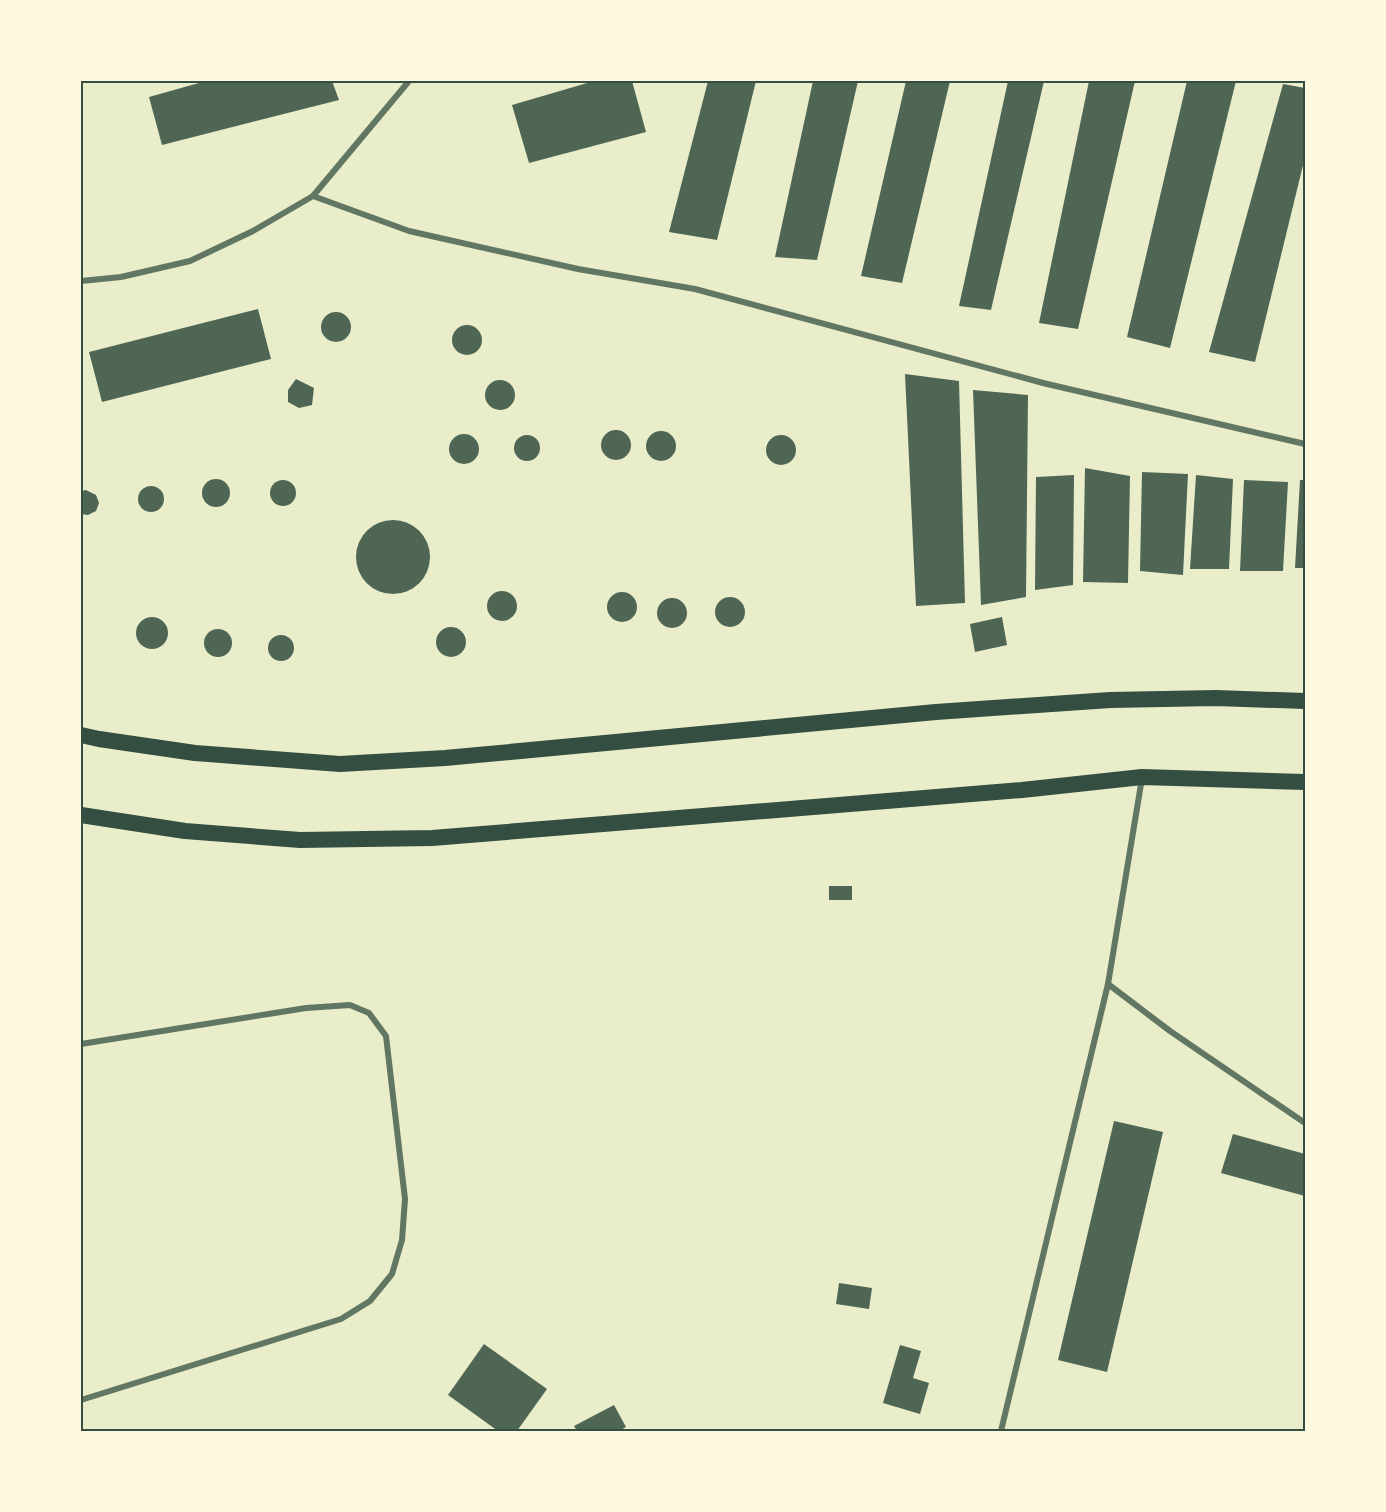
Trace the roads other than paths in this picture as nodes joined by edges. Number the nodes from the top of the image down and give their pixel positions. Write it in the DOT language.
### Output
graph roads {
  1 [pos="410,81"];
  2 [pos="314,196"];
  3 [pos="81,281"];
  4 [pos="1305,444"];
  5 [pos="1305,701"];
  6 [pos="81,735"];
  7 [pos="1142,777"];
  8 [pos="1305,782"];
  9 [pos="81,815"];
  10 [pos="1108,984"];
  11 [pos="81,1044"];
  12 [pos="1305,1123"];
  13 [pos="81,1400"];
  14 [pos="1001,1431"];
  1 -- 2 [label="street"];
  2 -- 3 [label="street"];
  2 -- 4 [label="street"];
  5 -- 6 [label="highway"];
  7 -- 8 [label="highway"];
  7 -- 9 [label="highway"];
  7 -- 10 [label="street"];
  10 -- 12 [label="street"];
  10 -- 14 [label="street"];
  11 -- 13 [label="street"];
}
